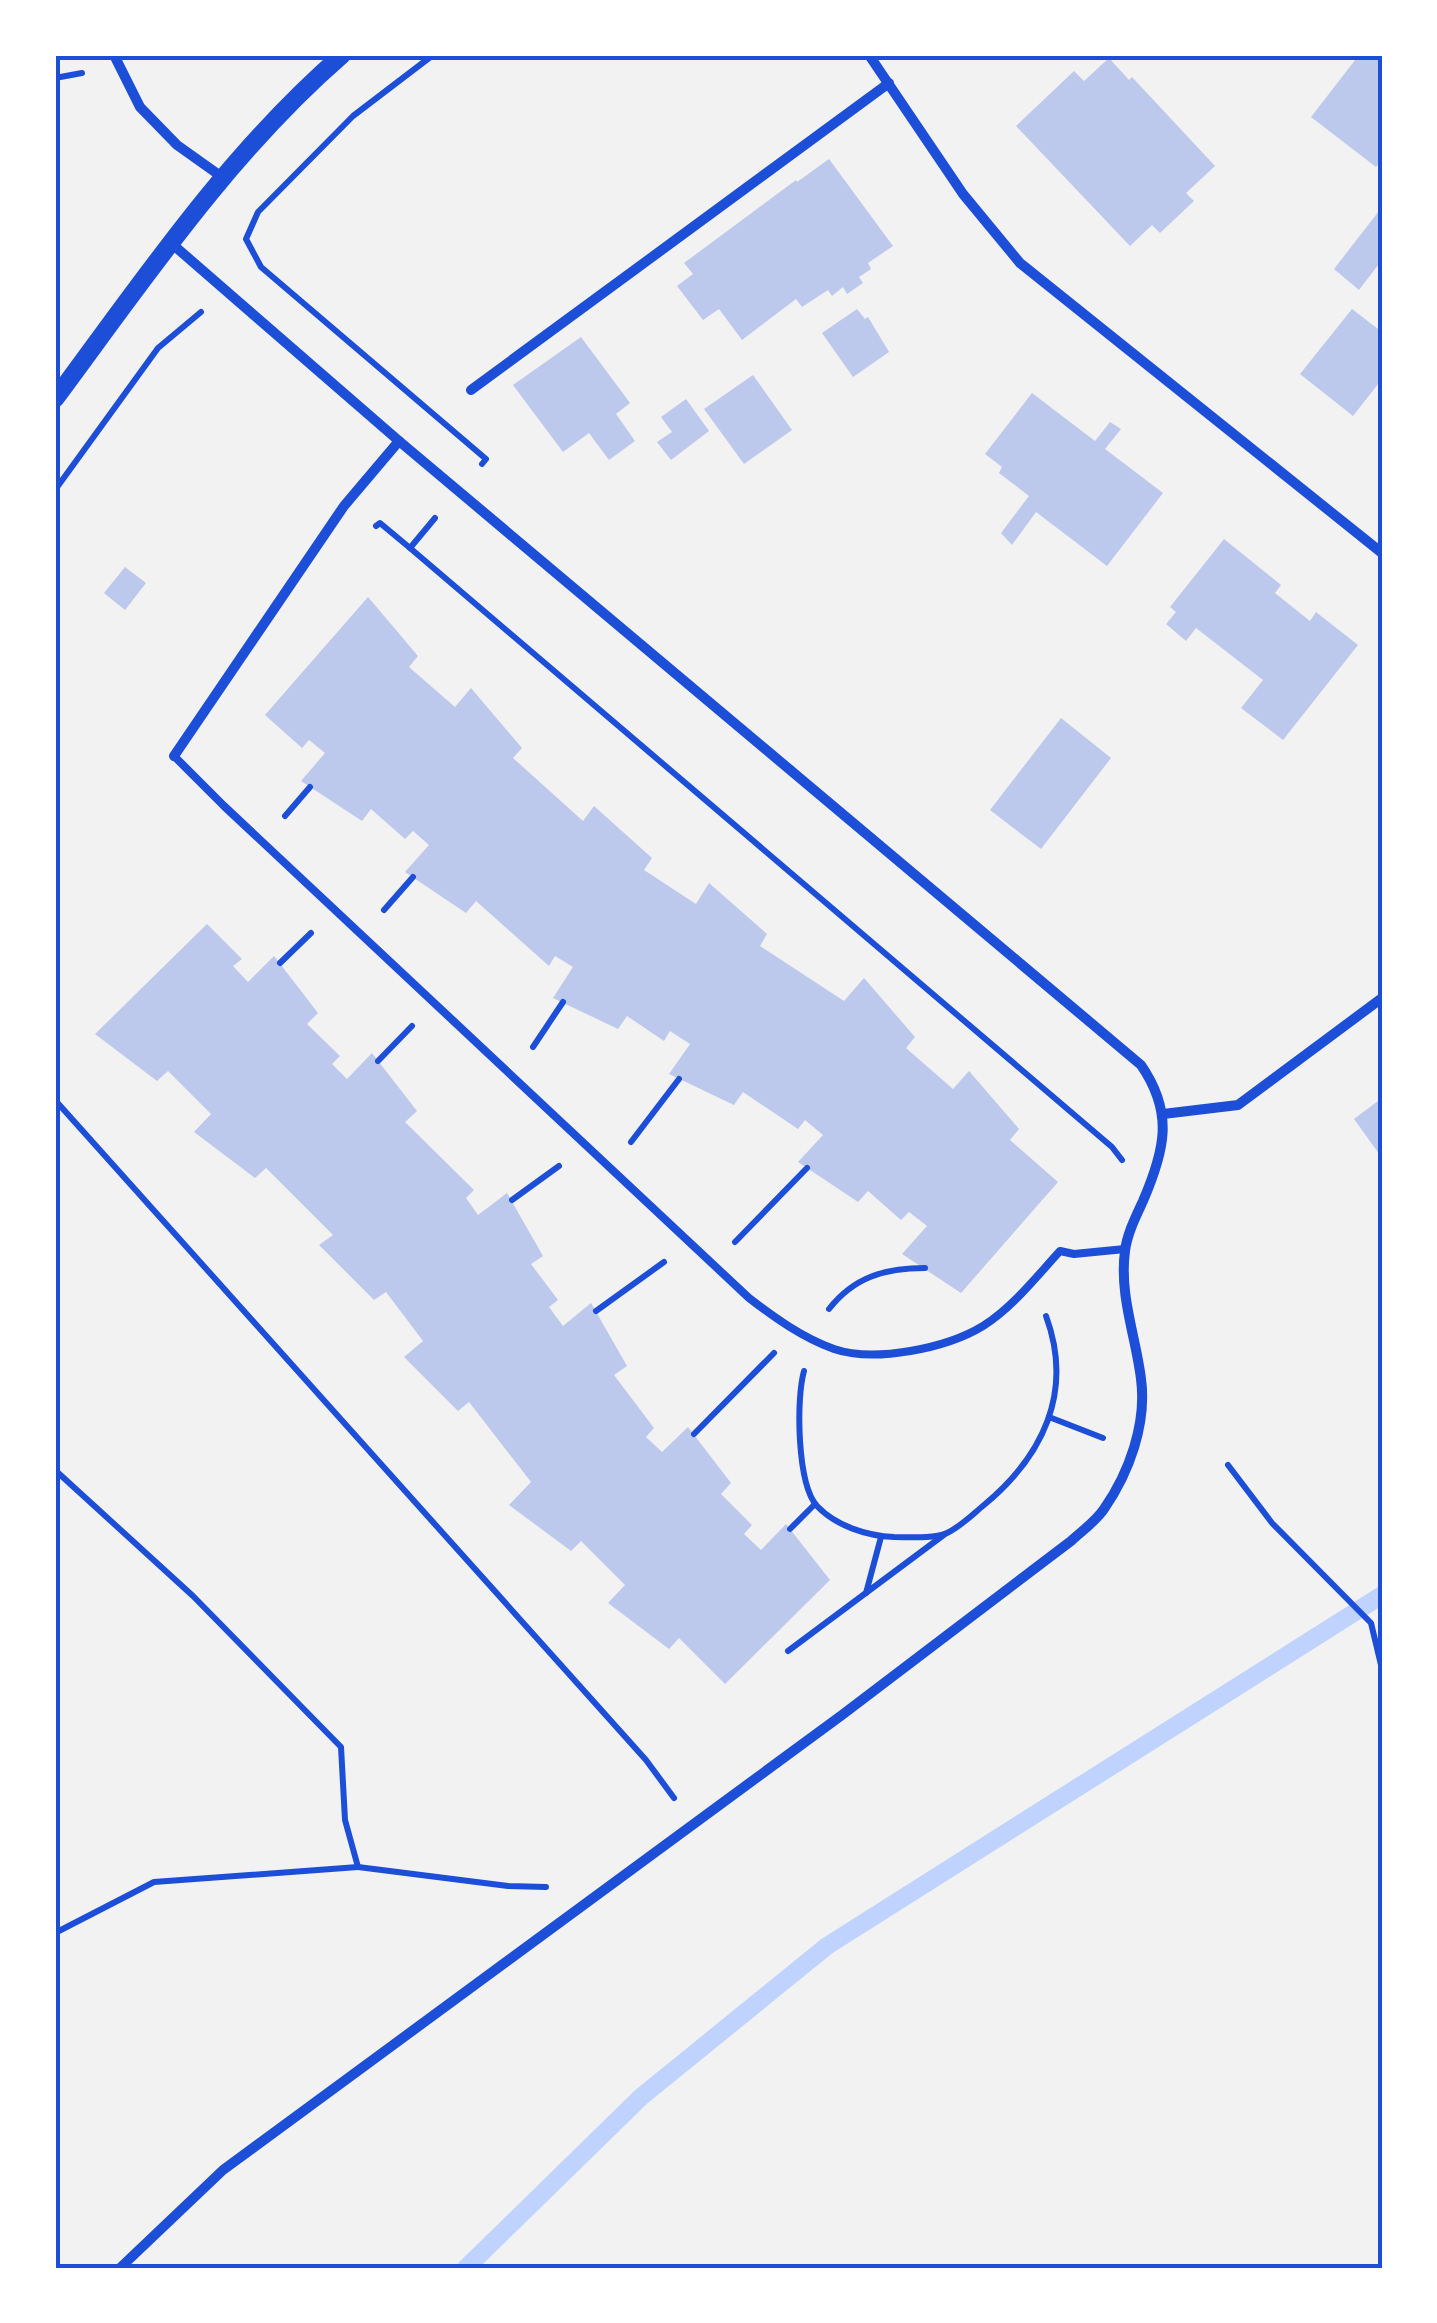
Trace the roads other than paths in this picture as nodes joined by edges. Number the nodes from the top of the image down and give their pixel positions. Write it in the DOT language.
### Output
graph roads {
  1 [pos="114,55"];
  2 [pos="342,55"];
  3 [pos="869,55"];
  4 [pos="889,83"];
  5 [pos="222,177"];
  6 [pos="171,243"];
  7 [pos="471,390"];
  8 [pos="55,399"];
  9 [pos="400,441"];
  10 [pos="1382,553"];
  11 [pos="174,756"];
  12 [pos="1382,998"];
  13 [pos="1163,1114"];
  14 [pos="1124,1249"];
  15 [pos="120,2268"];
  1 -- 5 [label="street"];
  2 -- 5 [label="street"];
  3 -- 4 [label="street"];
  4 -- 7 [label="street"];
  4 -- 10 [label="street"];
  5 -- 6 [label="street"];
  6 -- 8 [label="street"];
  6 -- 9 [label="street"];
  9 -- 11 [label="street"];
  9 -- 13 [label="street"];
  11 -- 14 [label="lane"];
  12 -- 13 [label="street"];
  13 -- 14 [label="street"];
  14 -- 15 [label="street"];
}
